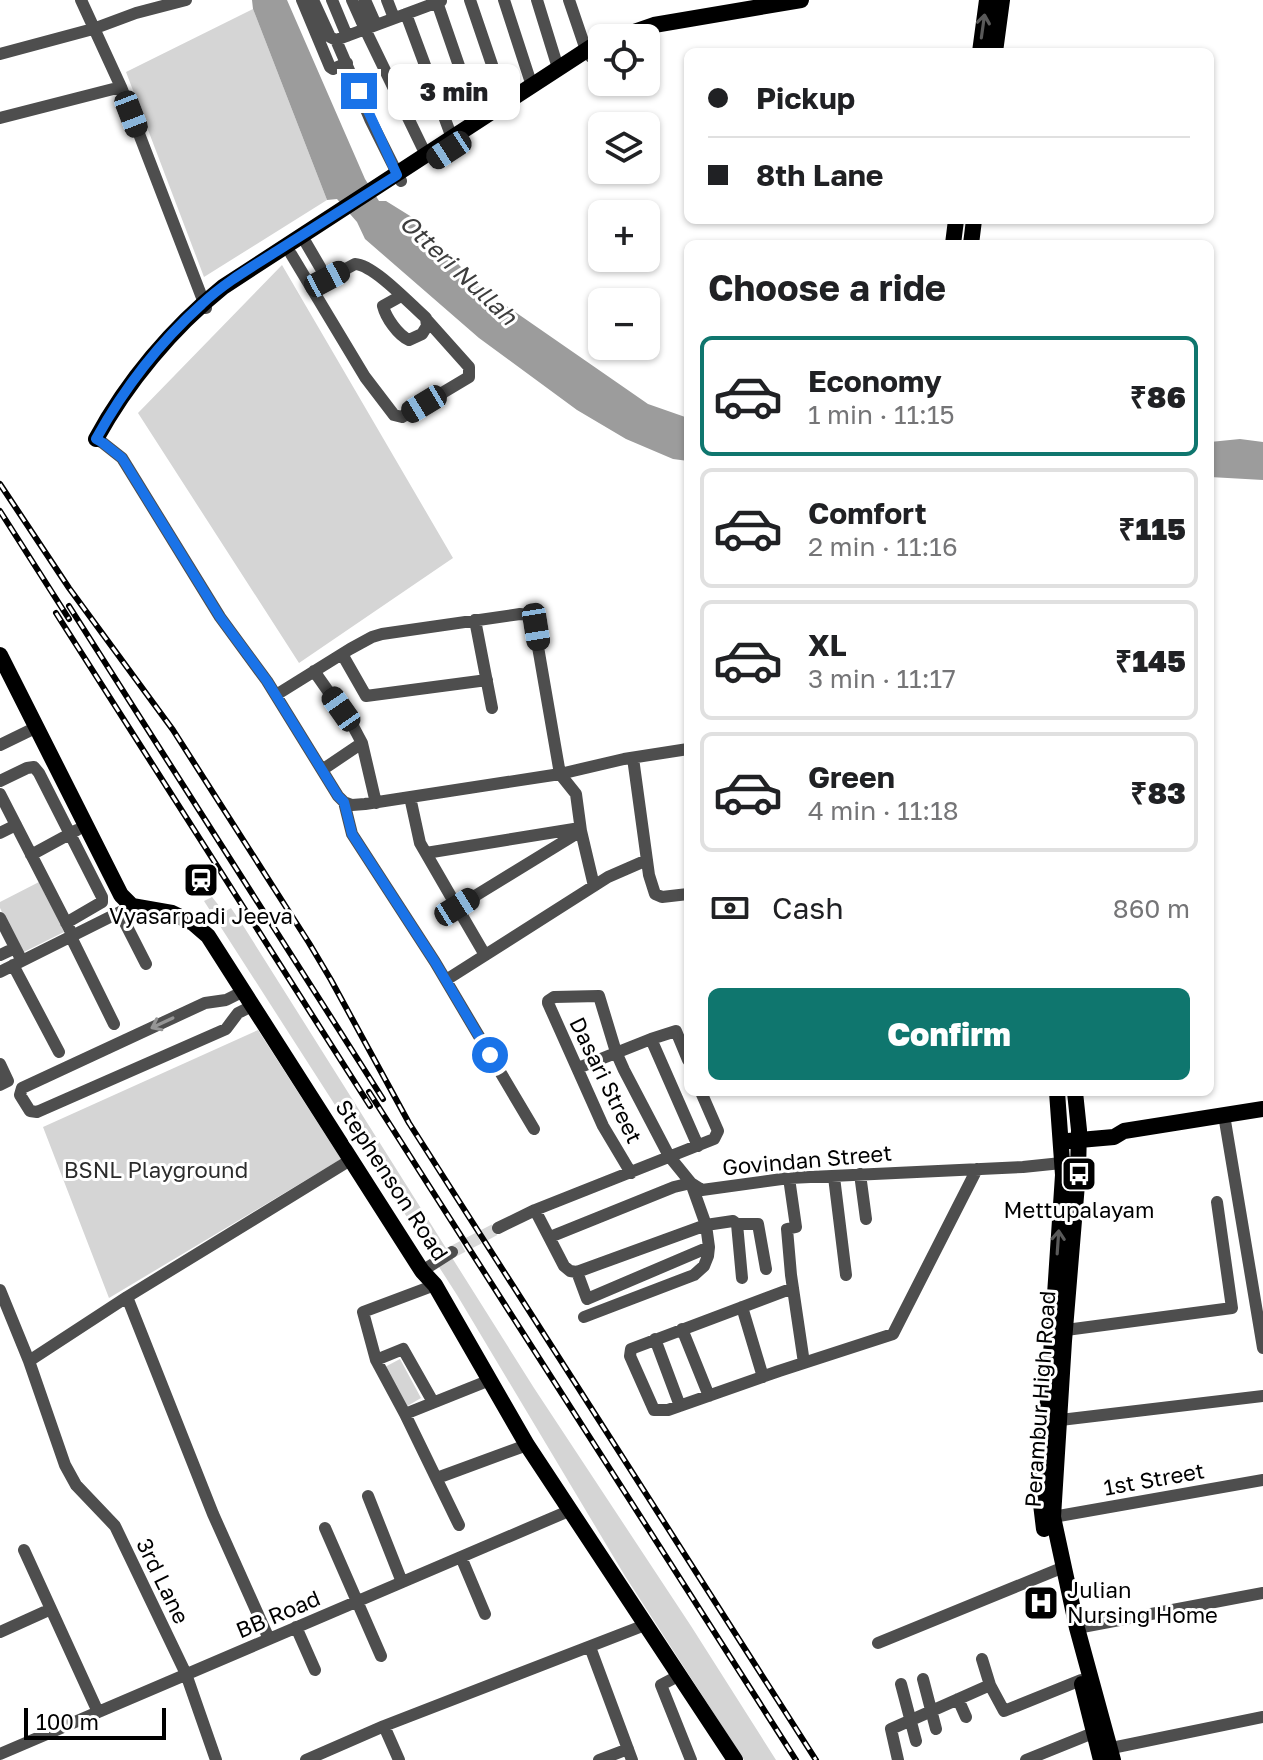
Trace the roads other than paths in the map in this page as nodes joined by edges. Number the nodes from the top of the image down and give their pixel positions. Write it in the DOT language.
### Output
graph roads {
  1 [pos="81,0"];
  2 [pos="131,0"];
  3 [pos="302,0"];
  4 [pos="313,0"];
  5 [pos="332,0"];
  6 [pos="352,0"];
  7 [pos="365,0"];
  8 [pos="387,0"];
  9 [pos="470,0"];
  10 [pos="504,0"];
  11 [pos="537,0"];
  12 [pos="569,0"];
  13 [pos="742,0"];
  14 [pos="801,0"];
  15 [pos="987,0"];
  16 [pos="1002,0"];
  17 [pos="181,1"];
  18 [pos="440,1"];
  19 [pos="406,11"];
  20 [pos="136,13"];
  21 [pos="627,24"];
  22 [pos="660,24"];
  23 [pos="370,27"];
  24 [pos="93,29"];
  25 [pos="341,38"];
  26 [pos="588,41"];
  27 [pos="981,48"];
  28 [pos="996,48"];
  29 [pos="0,54"];
  30 [pos="588,54"];
  31 [pos="588,55"];
  32 [pos="347,63"];
  33 [pos="558,68"];
  34 [pos="532,86"];
  35 [pos="121,87"];
  36 [pos="505,103"];
  37 [pos="0,118"];
  38 [pos="478,121"];
  39 [pos="452,138"];
  40 [pos="426,155"];
  41 [pos="399,178"];
  42 [pos="338,218"];
  43 [pos="306,243"];
  44 [pos="291,254"];
  45 [pos="327,279"];
  46 [pos="312,287"];
  47 [pos="401,296"];
  48 [pos="205,307"];
  49 [pos="427,320"];
  50 [pos="99,441"];
  51 [pos="475,620"];
  52 [pos="342,654"];
  53 [pos="0,655"];
  54 [pos="314,671"];
  55 [pos="6,680"];
  56 [pos="487,680"];
  57 [pos="276,695"];
  58 [pos="492,708"];
  59 [pos="37,727"];
  60 [pos="362,743"];
  61 [pos="0,745"];
  62 [pos="684,750"];
  63 [pos="633,758"];
  64 [pos="322,770"];
  65 [pos="560,774"];
  66 [pos="0,781"];
  67 [pos="0,794"];
  68 [pos="410,797"];
  69 [pos="344,802"];
  70 [pos="376,803"];
  71 [pos="16,825"];
  72 [pos="86,825"];
  73 [pos="581,830"];
  74 [pos="0,833"];
  75 [pos="70,834"];
  76 [pos="426,853"];
  77 [pos="31,855"];
  78 [pos="647,860"];
  79 [pos="594,886"];
  80 [pos="684,894"];
  81 [pos="457,907"];
  82 [pos="126,909"];
  83 [pos="0,918"];
  84 [pos="66,923"];
  85 [pos="72,937"];
  86 [pos="15,948"];
  87 [pos="0,955"];
  88 [pos="485,955"];
  89 [pos="18,963"];
  90 [pos="146,964"];
  91 [pos="0,972"];
  92 [pos="446,980"];
  93 [pos="239,1001"];
  94 [pos="232,1022"];
  95 [pos="114,1024"];
  96 [pos="651,1039"];
  97 [pos="684,1050"];
  98 [pos="59,1052"];
  99 [pos="616,1052"];
  100 [pos="0,1064"];
  101 [pos="578,1068"];
  102 [pos="0,1085"];
  103 [pos="703,1096"];
  104 [pos="1057,1096"];
  105 [pos="1075,1096"];
  106 [pos="1263,1109"];
  107 [pos="1224,1115"];
  108 [pos="534,1129"];
  109 [pos="1079,1135"];
  110 [pos="1061,1136"];
  111 [pos="698,1146"];
  112 [pos="669,1156"];
  113 [pos="352,1159"];
  114 [pos="1070,1162"];
  115 [pos="977,1169"];
  116 [pos="631,1173"];
  117 [pos="860,1174"];
  118 [pos="834,1177"];
  119 [pos="789,1178"];
  120 [pos="691,1183"];
  121 [pos="1217,1202"];
  122 [pos="535,1210"];
  123 [pos="866,1219"];
  124 [pos="737,1224"];
  125 [pos="706,1225"];
  126 [pos="498,1228"];
  127 [pos="550,1237"];
  128 [pos="709,1247"];
  129 [pos="452,1252"];
  130 [pos="766,1269"];
  131 [pos="422,1271"];
  132 [pos="577,1272"];
  133 [pos="846,1275"];
  134 [pos="742,1278"];
  135 [pos="435,1285"];
  136 [pos="793,1288"];
  137 [pos="0,1290"];
  138 [pos="127,1297"];
  139 [pos="742,1307"];
  140 [pos="584,1317"];
  141 [pos="682,1329"];
  142 [pos="655,1339"];
  143 [pos="1060,1341"];
  144 [pos="1263,1348"];
  145 [pos="376,1360"];
  146 [pos="29,1361"];
  147 [pos="804,1363"];
  148 [pos="763,1377"];
  149 [pos="490,1380"];
  150 [pos="709,1396"];
  151 [pos="1263,1396"];
  152 [pos="433,1402"];
  153 [pos="680,1406"];
  154 [pos="405,1414"];
  155 [pos="1053,1421"];
  156 [pos="527,1445"];
  157 [pos="437,1478"];
  158 [pos="1263,1480"];
  159 [pos="368,1496"];
  160 [pos="571,1510"];
  161 [pos="1053,1517"];
  162 [pos="459,1525"];
  163 [pos="325,1528"];
  164 [pos="24,1550"];
  165 [pos="461,1557"];
  166 [pos="1059,1569"];
  167 [pos="402,1582"];
  168 [pos="1263,1593"];
  169 [pos="357,1601"];
  170 [pos="51,1609"];
  171 [pos="485,1614"];
  172 [pos="645,1625"];
  173 [pos="296,1627"];
  174 [pos="1077,1628"];
  175 [pos="0,1632"];
  176 [pos="269,1639"];
  177 [pos="878,1643"];
  178 [pos="590,1647"];
  179 [pos="381,1656"];
  180 [pos="982,1659"];
  181 [pos="315,1670"];
  182 [pos="186,1674"];
  183 [pos="678,1676"];
  184 [pos="923,1679"];
  185 [pos="1081,1680"];
  186 [pos="901,1684"];
  187 [pos="990,1685"];
  188 [pos="958,1699"];
  189 [pos="933,1710"];
  190 [pos="98,1712"];
  191 [pos="966,1717"];
  192 [pos="1263,1717"];
  193 [pos="911,1719"];
  194 [pos="384,1726"];
  195 [pos="936,1729"];
  196 [pos="1093,1733"];
  197 [pos="916,1741"];
  198 [pos="0,1754"];
  199 [pos="630,1755"];
  200 [pos="1106,1755"];
  201 [pos="216,1760"];
  202 [pos="308,1760"];
  203 [pos="399,1760"];
  204 [pos="599,1760"];
  205 [pos="691,1760"];
  206 [pos="735,1760"];
  207 [pos="898,1760"];
  208 [pos="1026,1760"];
  1 -- 24 [label="street"];
  2 -- 20 [label="street"];
  3 -- 32 [label="street"];
  4 -- 25 [label="street"];
  5 -- 25 [label="street"];
  6 -- 23 [label="street"];
  7 -- 23 [label="street"];
  8 -- 19 [label="street"];
  9 -- 36 [label="street"];
  10 -- 34 [label="street"];
  11 -- 33 [label="street"];
  12 -- 26 [label="street"];
  13 -- 21 [label="main road"];
  14 -- 22 [label="main road"];
  27 -- 15 [label="main road, one-way"];
  16 -- 28 [label="main road"];
  17 -- 20 [label="street"];
  18 -- 19 [label="street"];
  18 -- 38 [label="street"];
  19 -- 23 [label="street"];
  19 -- 39 [label="street"];
  20 -- 24 [label="street"];
  23 -- 25 [label="street"];
  23 -- 40 [label="street"];
  24 -- 29 [label="street"];
  24 -- 35 [label="street"];
  25 -- 32 [label="street"];
  30 -- 33 [label="main road"];
  31 -- 41 [label="main road"];
  32 -- 41 [label="street"];
  33 -- 34 [label="main road"];
  34 -- 36 [label="main road"];
  35 -- 37 [label="street"];
  35 -- 48 [label="street"];
  36 -- 38 [label="main road"];
  38 -- 39 [label="main road"];
  39 -- 40 [label="main road"];
  40 -- 41 [label="main road"];
  41 -- 42 [label="main road"];
  42 -- 43 [label="main road"];
  42 -- 48 [label="main road"];
  43 -- 44 [label="main road"];
  43 -- 45 [label="street"];
  44 -- 46 [label="street"];
  44 -- 48 [label="main road"];
  45 -- 46 [label="street"];
  45 -- 47 [label="street"];
  46 -- 49 [label="street"];
  47 -- 49 [label="street"];
  47 -- 49 [label="street"];
  48 -- 50 [label="main road"];
  50 -- 57 [label="street"];
  51 -- 52 [label="street"];
  51 -- 56 [label="street"];
  51 -- 65 [label="street"];
  52 -- 54 [label="street"];
  52 -- 56 [label="street"];
  53 -- 55 [label="main road"];
  54 -- 57 [label="street"];
  54 -- 60 [label="street"];
  55 -- 59 [label="main road"];
  56 -- 58 [label="street"];
  57 -- 64 [label="street"];
  59 -- 61 [label="street"];
  59 -- 72 [label="main road"];
  60 -- 64 [label="street"];
  60 -- 70 [label="street"];
  62 -- 63 [label="street"];
  63 -- 65 [label="street"];
  63 -- 78 [label="street"];
  64 -- 69 [label="street"];
  65 -- 68 [label="street"];
  65 -- 73 [label="street"];
  66 -- 75 [label="street"];
  67 -- 71 [label="street"];
  68 -- 70 [label="street"];
  68 -- 76 [label="street"];
  69 -- 70 [label="street"];
  69 -- 92 [label="street"];
  71 -- 74 [label="street"];
  71 -- 77 [label="street"];
  72 -- 75 [label="street"];
  72 -- 82 [label="main road"];
  73 -- 76 [label="street"];
  73 -- 79 [label="street"];
  73 -- 81 [label="street"];
  75 -- 77 [label="street"];
  75 -- 84 [label="street"];
  76 -- 81 [label="street"];
  77 -- 84 [label="street"];
  78 -- 79 [label="street"];
  78 -- 80 [label="street"];
  79 -- 88 [label="street"];
  81 -- 88 [label="street"];
  82 -- 85 [label="street"];
  82 -- 90 [label="street"];
  82 -- 93 [label="main road, Stephenson Road"];
  83 -- 86 [label="street"];
  84 -- 85 [label="street"];
  85 -- 89 [label="street"];
  85 -- 95 [label="street"];
  86 -- 87 [label="street"];
  86 -- 89 [label="street"];
  88 -- 92 [label="street"];
  89 -- 91 [label="street"];
  89 -- 98 [label="street"];
  92 -- 108 [label="street"];
  93 -- 94 [label="street"];
  93 -- 94 [label="street"];
  93 -- 94 [label="street, one-way"];
  93 -- 113 [label="main road, Stephenson Road"];
  96 -- 97 [label="street"];
  96 -- 99 [label="street"];
  96 -- 111 [label="street"];
  99 -- 101 [label="street"];
  99 -- 101 [label="street, Dasari Street"];
  99 -- 112 [label="street"];
  100 -- 102 [label="street"];
  101 -- 116 [label="street, Dasari Street"];
  103 -- 111 [label="street"];
  104 -- 110 [label="main road, Perambur High Road"];
  105 -- 109 [label="main road, Perambur High Road"];
  106 -- 107 [label="main road"];
  107 -- 109 [label="main road"];
  107 -- 144 [label="street"];
  109 -- 110 [label="main road"];
  109 -- 114 [label="main road, Perambur High Road"];
  110 -- 114 [label="main road, Perambur High Road"];
  111 -- 112 [label="street"];
  112 -- 116 [label="street"];
  112 -- 120 [label="street"];
  113 -- 131 [label="main road, Stephenson Road"];
  113 -- 138 [label="street"];
  114 -- 115 [label="street, Govindan Street"];
  114 -- 143 [label="main road, Perambur High Road"];
  115 -- 117 [label="street, Govindan Street"];
  115 -- 147 [label="street"];
  116 -- 122 [label="street"];
  117 -- 118 [label="street, Govindan Street"];
  117 -- 123 [label="street"];
  118 -- 119 [label="street, Govindan Street"];
  118 -- 133 [label="street"];
  119 -- 120 [label="street, Govindan Street"];
  119 -- 136 [label="street"];
  120 -- 125 [label="street"];
  120 -- 127 [label="street, Govindan Street"];
  121 -- 143 [label="street"];
  122 -- 126 [label="street"];
  122 -- 127 [label="street"];
  124 -- 125 [label="street"];
  124 -- 130 [label="street"];
  124 -- 134 [label="street"];
  125 -- 128 [label="street"];
  125 -- 132 [label="street"];
  127 -- 132 [label="street"];
  128 -- 132 [label="street"];
  128 -- 140 [label="street"];
  129 -- 131 [label="street"];
  131 -- 135 [label="main road, Stephenson Road"];
  135 -- 145 [label="street"];
  135 -- 149 [label="main road, Stephenson Road"];
  136 -- 139 [label="street"];
  136 -- 147 [label="street"];
  137 -- 146 [label="street, 3rd Lane"];
  138 -- 146 [label="street"];
  138 -- 176 [label="street"];
  139 -- 141 [label="street"];
  139 -- 148 [label="street"];
  141 -- 142 [label="street"];
  141 -- 150 [label="street"];
  142 -- 153 [label="street"];
  142 -- 153 [label="street"];
  143 -- 155 [label="main road, Perambur High Road"];
  145 -- 152 [label="street"];
  145 -- 154 [label="street"];
  146 -- 182 [label="street, 3rd Lane"];
  147 -- 148 [label="street"];
  148 -- 150 [label="street"];
  149 -- 152 [label="street"];
  149 -- 156 [label="main road, Stephenson Road"];
  150 -- 153 [label="street"];
  151 -- 155 [label="street"];
  152 -- 154 [label="street"];
  154 -- 157 [label="street"];
  155 -- 161 [label="main road, Perambur High Road"];
  155 -- 166 [label="main road, Perambur High Road"];
  156 -- 157 [label="street"];
  156 -- 160 [label="main road, Stephenson Road"];
  157 -- 162 [label="street"];
  158 -- 161 [label="street, 1st Street"];
  159 -- 167 [label="street"];
  160 -- 165 [label="street, BB Road"];
  160 -- 172 [label="main road, Stephenson Road"];
  161 -- 166 [label="main road, Perambur High Road"];
  163 -- 169 [label="street"];
  164 -- 170 [label="street"];
  165 -- 167 [label="street, BB Road"];
  165 -- 171 [label="street"];
  166 -- 174 [label="main road, Perambur High Road"];
  166 -- 177 [label="street"];
  166 -- 185 [label="main road, Perambur High Road"];
  167 -- 169 [label="street, BB Road"];
  168 -- 174 [label="street"];
  169 -- 173 [label="street, BB Road"];
  169 -- 179 [label="street"];
  170 -- 175 [label="street"];
  170 -- 190 [label="street"];
  172 -- 178 [label="street"];
  172 -- 183 [label="main road, Stephenson Road"];
  173 -- 176 [label="street, BB Road"];
  173 -- 181 [label="street"];
  174 -- 200 [label="main road, Perambur High Road"];
  176 -- 182 [label="street, BB Road"];
  178 -- 194 [label="street"];
  178 -- 199 [label="street"];
  180 -- 187 [label="street"];
  182 -- 190 [label="street, BB Road"];
  182 -- 201 [label="street, 3rd Lane"];
  183 -- 205 [label="street"];
  183 -- 206 [label="main road, Stephenson Road"];
  184 -- 189 [label="street"];
  185 -- 187 [label="street"];
  185 -- 196 [label="main road, Perambur High Road"];
  186 -- 193 [label="street"];
  187 -- 188 [label="street"];
  188 -- 189 [label="street"];
  188 -- 191 [label="street"];
  189 -- 193 [label="street"];
  189 -- 195 [label="street"];
  190 -- 198 [label="street, BB Road"];
  192 -- 200 [label="street"];
  193 -- 197 [label="street"];
  193 -- 207 [label="street"];
  194 -- 202 [label="street"];
  194 -- 203 [label="street"];
  196 -- 200 [label="main road, Perambur High Road"];
  196 -- 208 [label="street"];
  199 -- 204 [label="street"];
}
